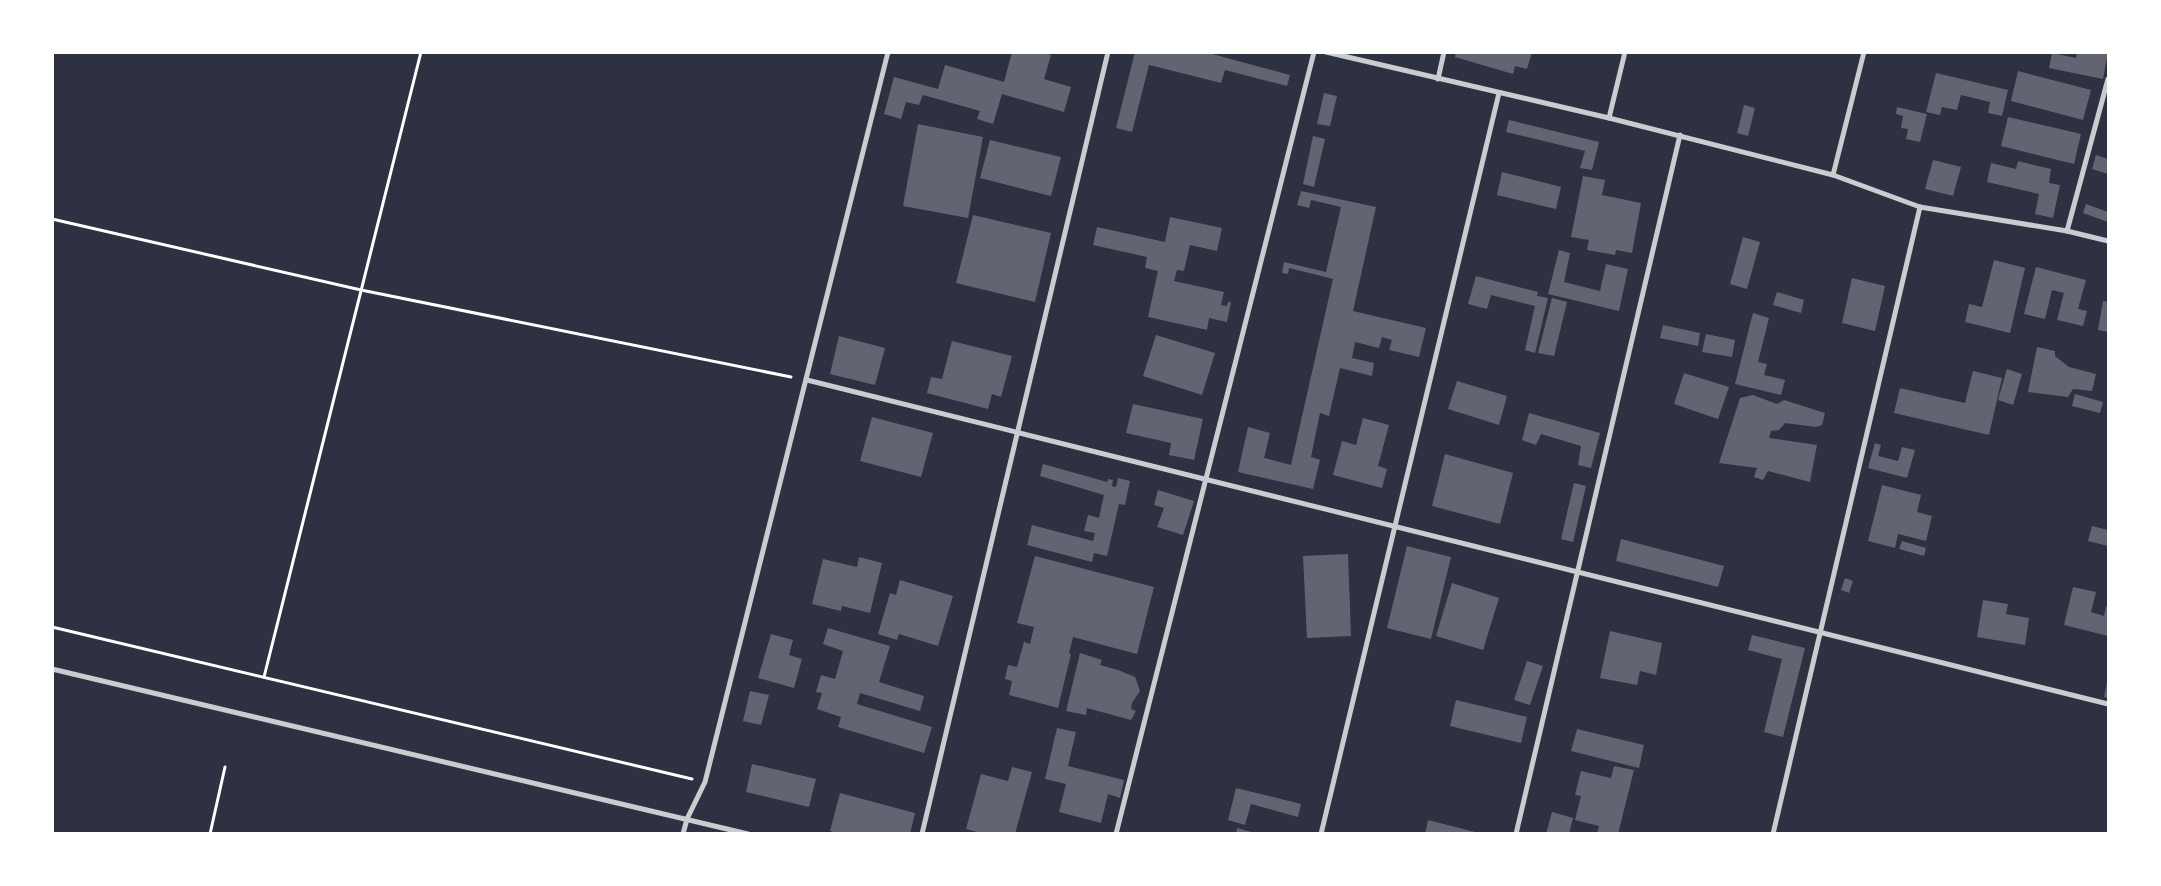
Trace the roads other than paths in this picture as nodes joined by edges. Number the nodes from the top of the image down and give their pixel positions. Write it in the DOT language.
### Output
graph roads {
  1 [pos="888,52"];
  2 [pos="1108,52"];
  3 [pos="1314,52"];
  4 [pos="1326,52"];
  5 [pos="1444,52"];
  6 [pos="1625,52"];
  7 [pos="1864,52"];
  8 [pos="1438,79"];
  9 [pos="2108,79"];
  10 [pos="1499,93"];
  11 [pos="1609,118"];
  12 [pos="1680,135"];
  13 [pos="1833,175"];
  14 [pos="1920,207"];
  15 [pos="2067,231"];
  16 [pos="2108,241"];
  17 [pos="807,380"];
  18 [pos="1018,433"];
  19 [pos="1205,480"];
  20 [pos="1395,527"];
  21 [pos="1578,572"];
  22 [pos="1821,633"];
  23 [pos="52,669"];
  24 [pos="2108,704"];
  25 [pos="687,819"];
  26 [pos="683,834"];
  27 [pos="748,834"];
  28 [pos="922,834"];
  29 [pos="1116,834"];
  30 [pos="1321,834"];
  31 [pos="1516,834"];
  32 [pos="1773,834"];
  1 -- 17 [label="street"];
  2 -- 18 [label="street"];
  3 -- 19 [label="street"];
  4 -- 8 [label="street"];
  5 -- 8 [label="street"];
  6 -- 11 [label="street"];
  7 -- 13 [label="street"];
  8 -- 10 [label="street"];
  9 -- 15 [label="street"];
  10 -- 11 [label="street"];
  10 -- 20 [label="street"];
  11 -- 12 [label="street"];
  12 -- 13 [label="street"];
  12 -- 21 [label="street"];
  13 -- 14 [label="street"];
  14 -- 15 [label="street"];
  14 -- 22 [label="street"];
  15 -- 16 [label="street"];
  17 -- 18 [label="street"];
  17 -- 25 [label="street"];
  18 -- 19 [label="street"];
  18 -- 28 [label="street"];
  19 -- 20 [label="street"];
  19 -- 29 [label="street"];
  20 -- 21 [label="street"];
  20 -- 30 [label="street"];
  21 -- 22 [label="street"];
  21 -- 31 [label="street"];
  22 -- 24 [label="street"];
  22 -- 32 [label="street"];
  23 -- 25 [label="street"];
  25 -- 26 [label="street"];
  25 -- 27 [label="street"];
}
